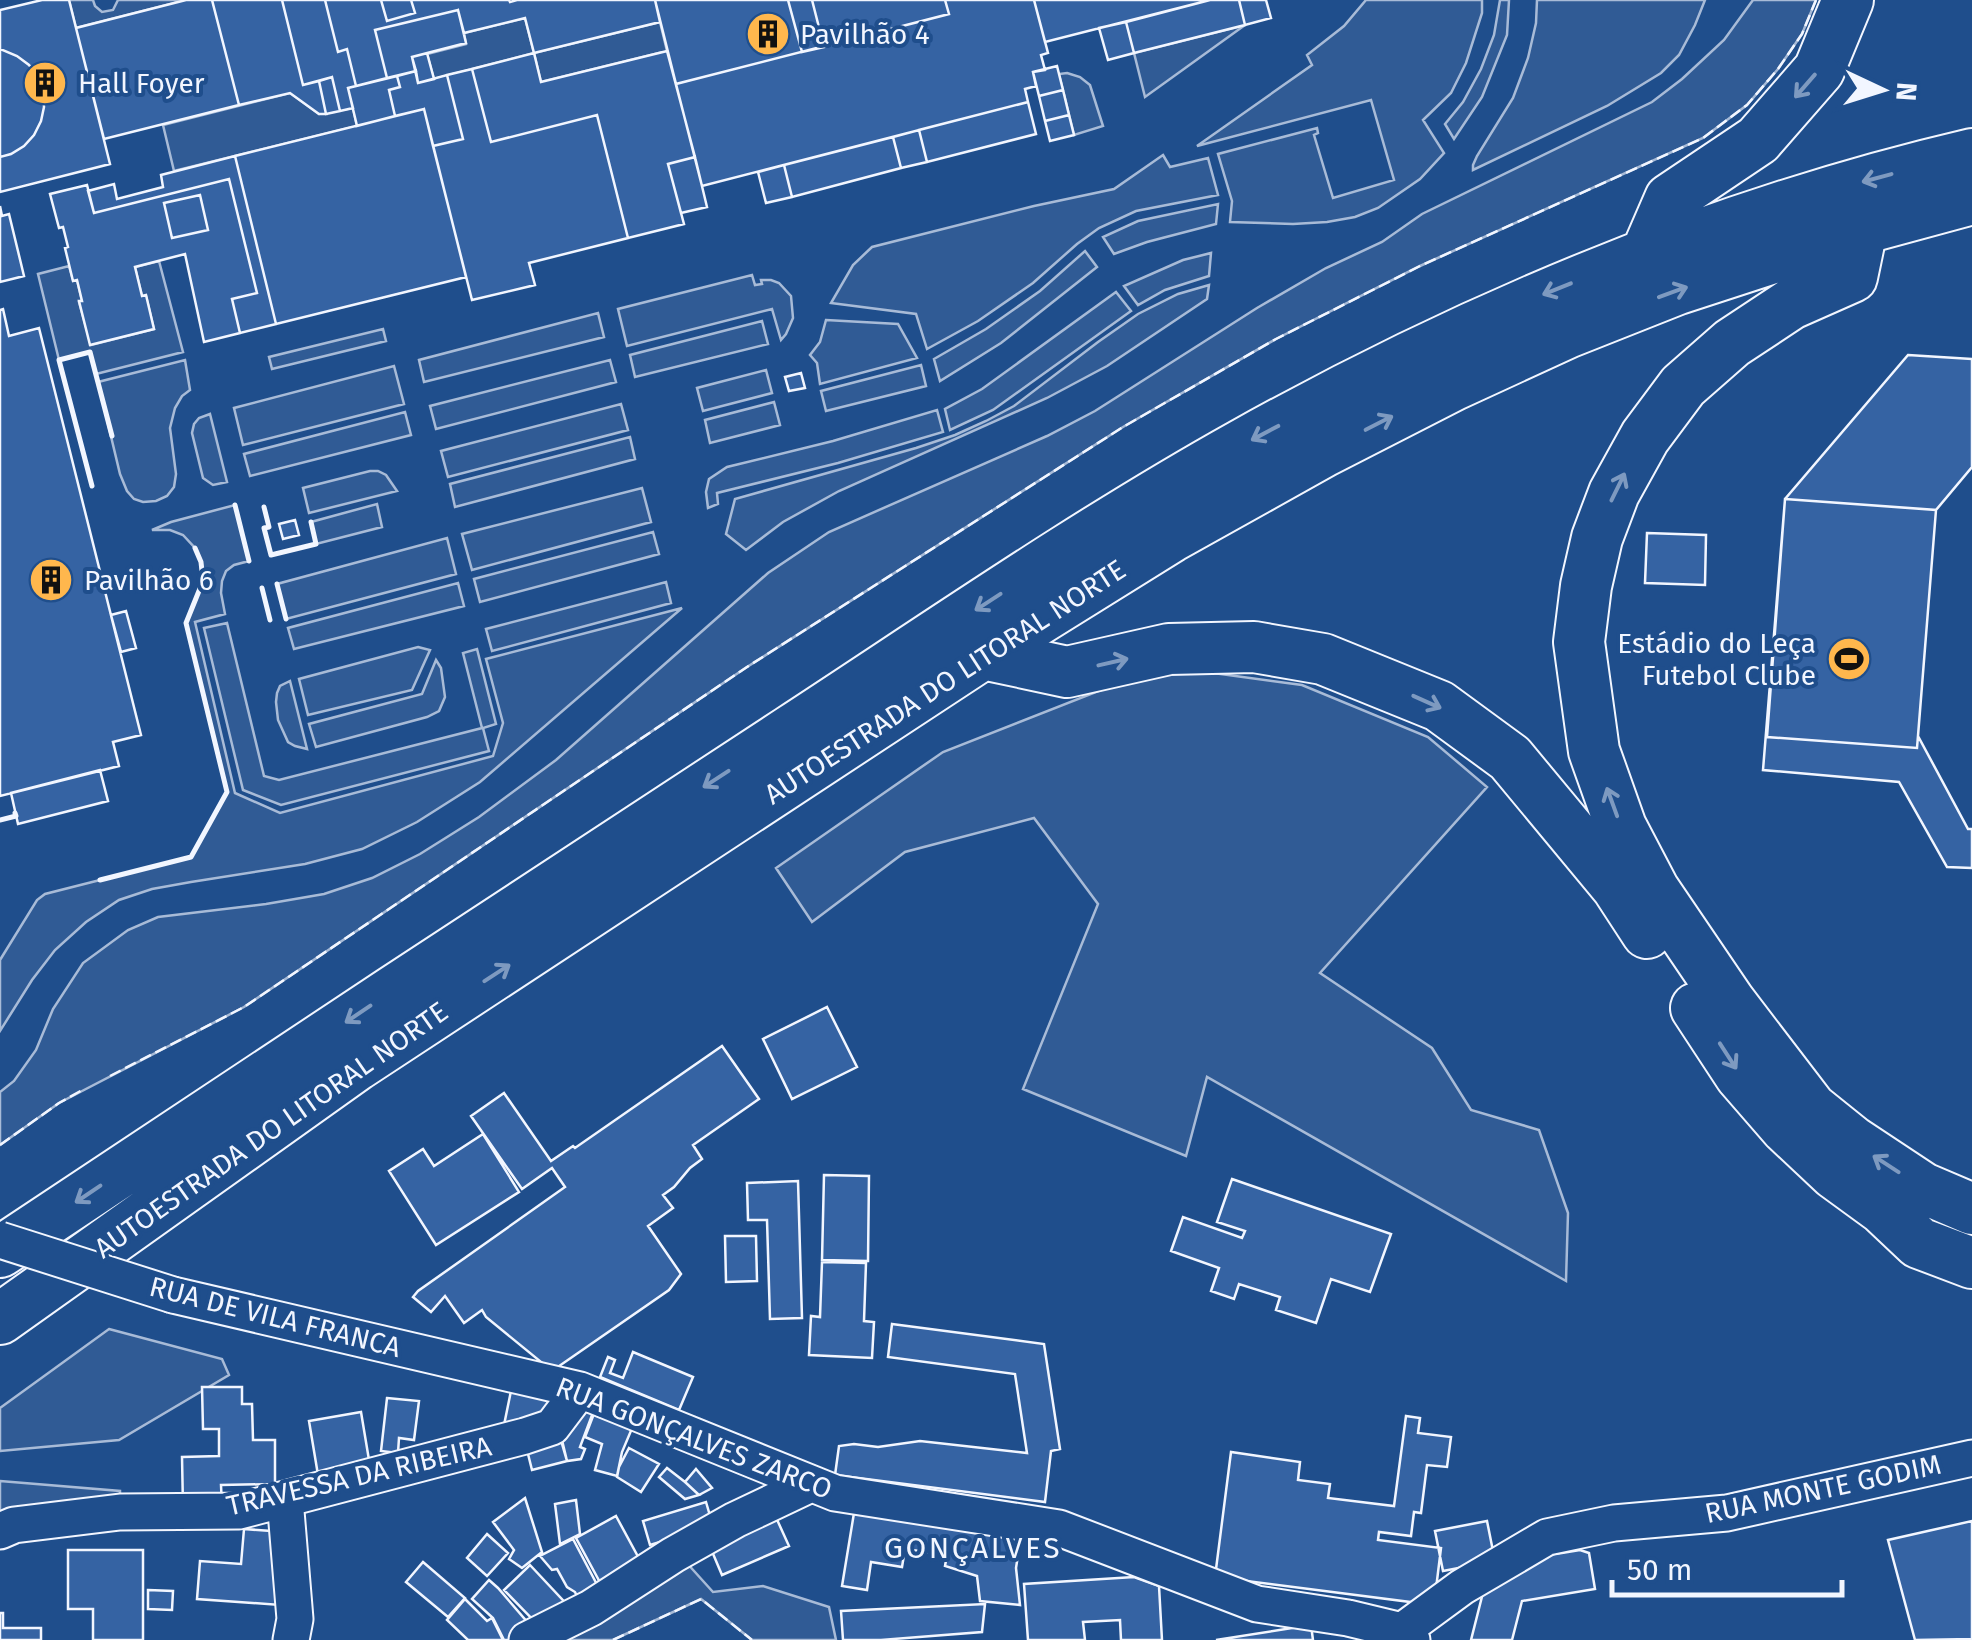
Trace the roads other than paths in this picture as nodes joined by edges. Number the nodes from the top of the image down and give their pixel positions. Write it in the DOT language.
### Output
graph roads {
  1 [pos="1848,0"];
  2 [pos="1972,154"];
  3 [pos="1972,198"];
  4 [pos="1862,229"];
  5 [pos="1647,252"];
  6 [pos="983,654"];
  7 [pos="1884,1209"];
  8 [pos="1972,1209"];
  9 [pos="1972,1233"];
  10 [pos="0,1240"];
  11 [pos="0,1252"];
  12 [pos="1972,1263"];
  13 [pos="0,1320"];
  14 [pos="436,1356"];
  15 [pos="580,1390"];
  16 [pos="1972,1458"];
  17 [pos="812,1484"];
  18 [pos="282,1500"];
  19 [pos="0,1531"];
  20 [pos="1407,1635"];
  21 [pos="291,1640"];
  22 [pos="527,1640"];
  1 -- 5 [label="highway, one-way"];
  2 -- 5 [label="highway, AUTOESTRADA DO LITORAL NORTE, one-way"];
  3 -- 4 [label="highway, AUTOESTRADA DO LITORAL NORTE"];
  6 -- 4 [label="highway, AUTOESTRADA DO LITORAL NORTE, one-way"];
  8 -- 4 [label="highway, one-way"];
  5 -- 11 [label="highway, AUTOESTRADA DO LITORAL NORTE, one-way"];
  6 -- 7 [label="highway, one-way"];
  13 -- 6 [label="highway, AUTOESTRADA DO LITORAL NORTE, one-way"];
  7 -- 9 [label="highway"];
  7 -- 12 [label="highway"];
  10 -- 14 [label="street, RUA DE VILA FRANCA, bridge"];
  14 -- 15 [label="street, RUA GONÇALVES ZARCO"];
  15 -- 17 [label="street, RUA GONÇALVES ZARCO"];
  15 -- 18 [label="street, TRAVESSA DA RIBEIRA"];
  16 -- 20 [label="street, RUA MONTE GODIM"];
  17 -- 20 [label="street, RUA GONÇALVES ZARCO"];
  17 -- 22 [label="street"];
  18 -- 19 [label="street, TRAVESSA DA RIBEIRA"];
  18 -- 21 [label="street"];
}
